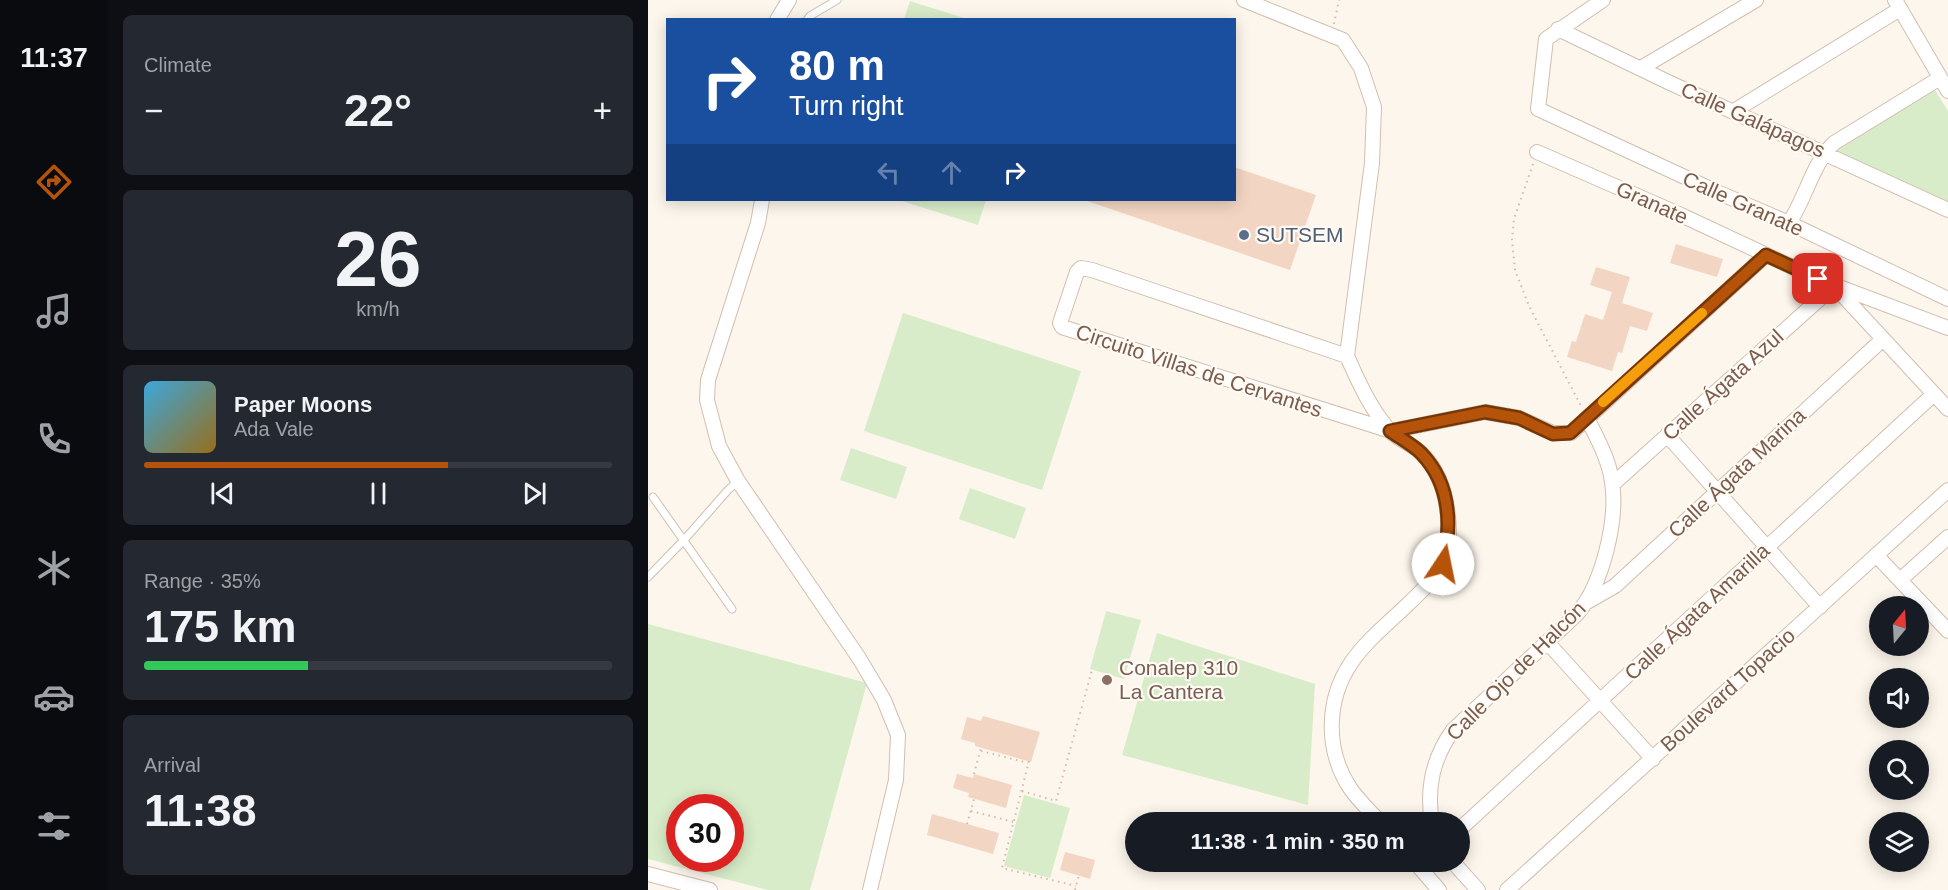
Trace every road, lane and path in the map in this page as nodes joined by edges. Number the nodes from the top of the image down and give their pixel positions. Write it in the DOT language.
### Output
graph roads {
  1 [pos="789,0"];
  2 [pos="837,0"];
  3 [pos="1244,0"];
  4 [pos="1340,0"];
  5 [pos="1603,0"];
  6 [pos="1756,0"];
  7 [pos="1897,4"];
  8 [pos="778,18"];
  9 [pos="808,18"];
  10 [pos="1558,29"];
  11 [pos="1332,36"];
  12 [pos="1641,68"];
  13 [pos="1941,78"];
  14 [pos="1948,91"];
  15 [pos="1734,111"];
  16 [pos="1537,152"];
  17 [pos="1824,153"];
  18 [pos="762,201"];
  19 [pos="1948,210"];
  20 [pos="1789,223"];
  21 [pos="1766,255"];
  22 [pos="1834,286"];
  23 [pos="1948,298"];
  24 [pos="1948,328"];
  25 [pos="1883,339"];
  26 [pos="1347,356"];
  27 [pos="1934,394"];
  28 [pos="1948,409"];
  29 [pos="1587,418"];
  30 [pos="1390,431"];
  31 [pos="1667,435"];
  32 [pos="738,481"];
  33 [pos="1612,484"];
  34 [pos="1948,490"];
  35 [pos="1717,492"];
  36 [pos="653,497"];
  37 [pos="1948,537"];
  38 [pos="684,540"];
  39 [pos="1767,547"];
  40 [pos="1876,555"];
  41 [pos="648,577"];
  42 [pos="1900,580"];
  43 [pos="1587,602"];
  44 [pos="1820,607"];
  45 [pos="732,609"];
  46 [pos="1948,631"];
  47 [pos="1547,642"];
  48 [pos="1092,670"];
  49 [pos="1600,700"];
  50 [pos="1653,759"];
  51 [pos="974,774"];
  52 [pos="1021,791"];
  53 [pos="974,799"];
  54 [pos="971,811"];
  55 [pos="1371,812"];
  56 [pos="1431,812"];
  57 [pos="1470,820"];
  58 [pos="1014,822"];
  59 [pos="968,824"];
  60 [pos="1423,872"];
  61 [pos="1462,872"];
  62 [pos="648,874"];
  63 [pos="1079,876"];
  64 [pos="1076,888"];
  65 [pos="710,890"];
  66 [pos="870,890"];
  67 [pos="1439,890"];
  68 [pos="1478,890"];
  69 [pos="1507,890"];
  1 -- 8 [label="street"];
  2 -- 9 [label="lane"];
  3 -- 11 [label="street"];
  4 -- 11 [label="path"];
  5 -- 10 [label="street"];
  6 -- 12 [label="street"];
  7 -- 13 [label="street"];
  7 -- 15 [label="street"];
  10 -- 12 [label="street, Calle Galápagos"];
  10 -- 20 [label="street, Calle Granate"];
  11 -- 26 [label="street"];
  12 -- 15 [label="street, Calle Galápagos"];
  13 -- 14 [label="street"];
  13 -- 17 [label="street"];
  15 -- 17 [label="street, Calle Galápagos"];
  16 -- 21 [label="street, Granate"];
  16 -- 29 [label="path"];
  17 -- 19 [label="street, Calle Galápagos"];
  17 -- 20 [label="street"];
  18 -- 32 [label="street"];
  20 -- 23 [label="street, Calle Granate"];
  21 -- 22 [label="street, Calle Granate"];
  21 -- 29 [label="street"];
  22 -- 24 [label="street, Calle Granate"];
  22 -- 25 [label="street"];
  22 -- 31 [label="street, Calle Ágata Azul"];
  25 -- 27 [label="street"];
  25 -- 35 [label="street, Calle Ágata Marina"];
  26 -- 30 [label="street"];
  26 -- 30 [label="street, Circuito Villas de Cervantes"];
  27 -- 28 [label="street"];
  27 -- 39 [label="street, Calle Ágata Amarilla"];
  29 -- 30 [label="street"];
  29 -- 33 [label="street, Calle Ojo de Halcón"];
  30 -- 55 [label="street"];
  31 -- 33 [label="street, Calle Ágata Azul"];
  31 -- 35 [label="street"];
  32 -- 38 [label="lane"];
  32 -- 66 [label="street"];
  33 -- 43 [label="street, Calle Ojo de Halcón"];
  34 -- 40 [label="street, Boulevard Topacio"];
  35 -- 39 [label="street"];
  35 -- 43 [label="street, Calle Ágata Marina"];
  36 -- 38 [label="lane"];
  37 -- 42 [label="street"];
  38 -- 41 [label="lane"];
  38 -- 45 [label="lane"];
  39 -- 44 [label="street"];
  39 -- 49 [label="street, Calle Ágata Amarilla"];
  40 -- 42 [label="street"];
  40 -- 44 [label="street, Boulevard Topacio"];
  42 -- 46 [label="street"];
  43 -- 47 [label="street, Calle Ojo de Halcón"];
  44 -- 50 [label="street, Boulevard Topacio"];
  47 -- 49 [label="street"];
  47 -- 56 [label="street, Calle Ojo de Halcón"];
  48 -- 52 [label="path"];
  49 -- 50 [label="street"];
  49 -- 57 [label="street, Calle Ágata Amarilla"];
  50 -- 69 [label="street, Boulevard Topacio"];
  51 -- 52 [label="path"];
  52 -- 58 [label="path"];
  53 -- 54 [label="path"];
  54 -- 58 [label="path"];
  54 -- 59 [label="path"];
  58 -- 64 [label="path"];
  60 -- 67 [label="street"];
  61 -- 68 [label="street"];
  62 -- 65 [label="street"];
  63 -- 64 [label="path"];
}
